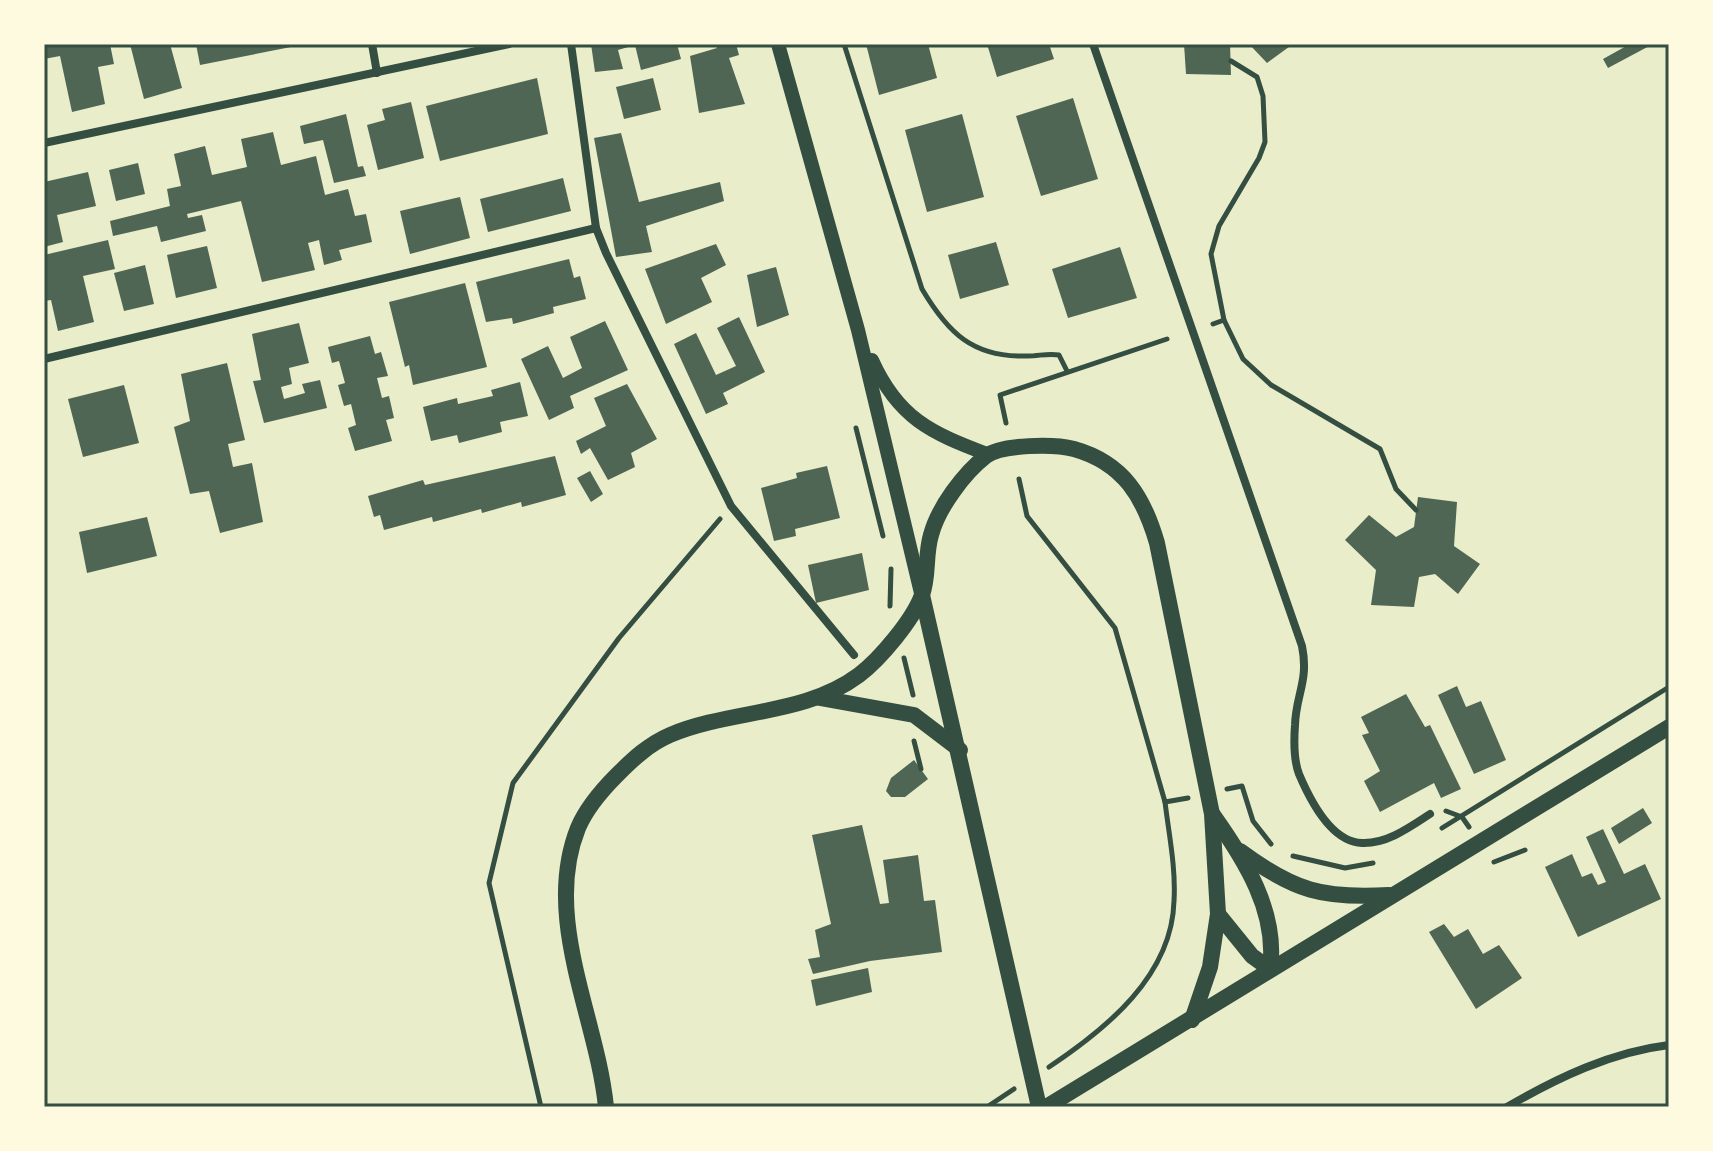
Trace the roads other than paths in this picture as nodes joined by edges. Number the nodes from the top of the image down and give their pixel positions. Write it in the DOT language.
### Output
graph roads {
  1 [pos="372,44"];
  2 [pos="509,44"];
  3 [pos="571,44"];
  4 [pos="778,44"];
  5 [pos="1093,44"];
  6 [pos="377,73"];
  7 [pos="44,143"];
  8 [pos="596,228"];
  9 [pos="858,330"];
  10 [pos="44,359"];
  11 [pos="987,454"];
  12 [pos="922,595"];
  13 [pos="854,655"];
  14 [pos="820,698"];
  15 [pos="1669,727"];
  16 [pos="960,750"];
  17 [pos="1212,814"];
  18 [pos="1430,814"];
  19 [pos="1237,849"];
  20 [pos="1391,895"];
  21 [pos="1218,914"];
  22 [pos="1270,969"];
  23 [pos="1192,1020"];
  24 [pos="1669,1045"];
  25 [pos="609,1103"];
  26 [pos="1039,1107"];
  27 [pos="1046,1107"];
  28 [pos="1507,1107"];
  1 -- 6 [label="street"];
  2 -- 6 [label="street"];
  3 -- 8 [label="street"];
  4 -- 9 [label="street"];
  5 -- 18 [label="street"];
  6 -- 7 [label="street"];
  8 -- 10 [label="street"];
  8 -- 13 [label="street"];
  9 -- 11 [label="street"];
  9 -- 12 [label="street"];
  11 -- 12 [label="main road"];
  11 -- 17 [label="main road"];
  12 -- 14 [label="main road"];
  12 -- 16 [label="main road"];
  14 -- 16 [label="main road"];
  14 -- 25 [label="main road"];
  15 -- 20 [label="main road"];
  16 -- 26 [label="main road"];
  17 -- 19 [label="main road"];
  17 -- 21 [label="main road"];
  19 -- 20 [label="main road"];
  19 -- 22 [label="main road"];
  20 -- 22 [label="main road"];
  21 -- 22 [label="main road"];
  21 -- 23 [label="main road"];
  22 -- 23 [label="main road"];
  23 -- 27 [label="main road"];
  24 -- 28 [label="street"];
}
